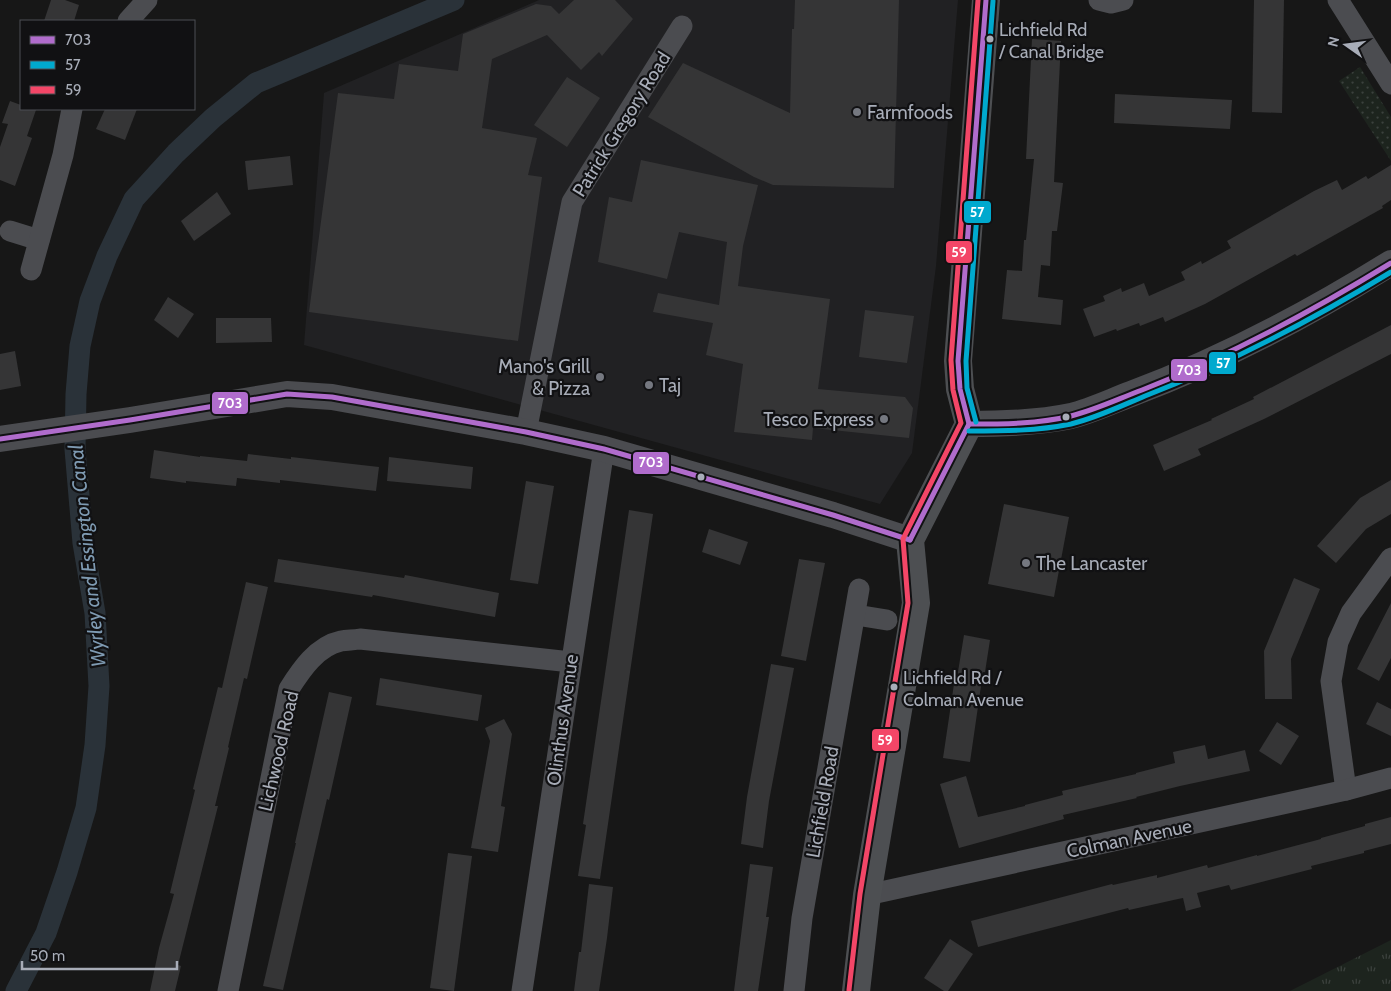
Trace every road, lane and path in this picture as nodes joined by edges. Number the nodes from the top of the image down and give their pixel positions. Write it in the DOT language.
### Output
graph roads {
  1 [pos="147,0"];
  2 [pos="986,0"];
  3 [pos="1099,0"];
  4 [pos="1123,0"];
  5 [pos="1338,0"];
  6 [pos="129,20"];
  7 [pos="682,26"];
  8 [pos="1391,84"];
  9 [pos="72,110"];
  10 [pos="10,231"];
  11 [pos="39,240"];
  12 [pos="1391,263"];
  13 [pos="31,270"];
  14 [pos="969,424"];
  15 [pos="526,432"];
  16 [pos="0,439"];
  17 [pos="604,449"];
  18 [pos="910,540"];
  19 [pos="1391,558"];
  20 [pos="859,590"];
  21 [pos="856,614"];
  22 [pos="887,620"];
  23 [pos="571,662"];
  24 [pos="1391,778"];
  25 [pos="1346,790"];
  26 [pos="867,895"];
  27 [pos="228,991"];
  28 [pos="522,991"];
  29 [pos="794,991"];
  30 [pos="856,991"];
  1 -- 6 [label="street"];
  2 -- 14 [label="main road"];
  3 -- 4 [label="street"];
  5 -- 8 [label="street"];
  7 -- 15 [label="street, Patrick Gregory Road"];
  9 -- 11 [label="street"];
  10 -- 11 [label="street"];
  11 -- 13 [label="street"];
  12 -- 14 [label="street"];
  14 -- 18 [label="main road"];
  15 -- 16 [label="street"];
  15 -- 17 [label="street"];
  17 -- 18 [label="street"];
  17 -- 23 [label="street, Olinthus Avenue"];
  18 -- 26 [label="main road"];
  19 -- 25 [label="street"];
  20 -- 21 [label="street, Lichfield Road"];
  21 -- 22 [label="street"];
  21 -- 29 [label="street, Lichfield Road"];
  23 -- 27 [label="street, Lichwood Road"];
  23 -- 28 [label="street, Olinthus Avenue"];
  24 -- 25 [label="street, Colman Avenue"];
  25 -- 26 [label="street, Colman Avenue"];
  26 -- 30 [label="main road"];
}
